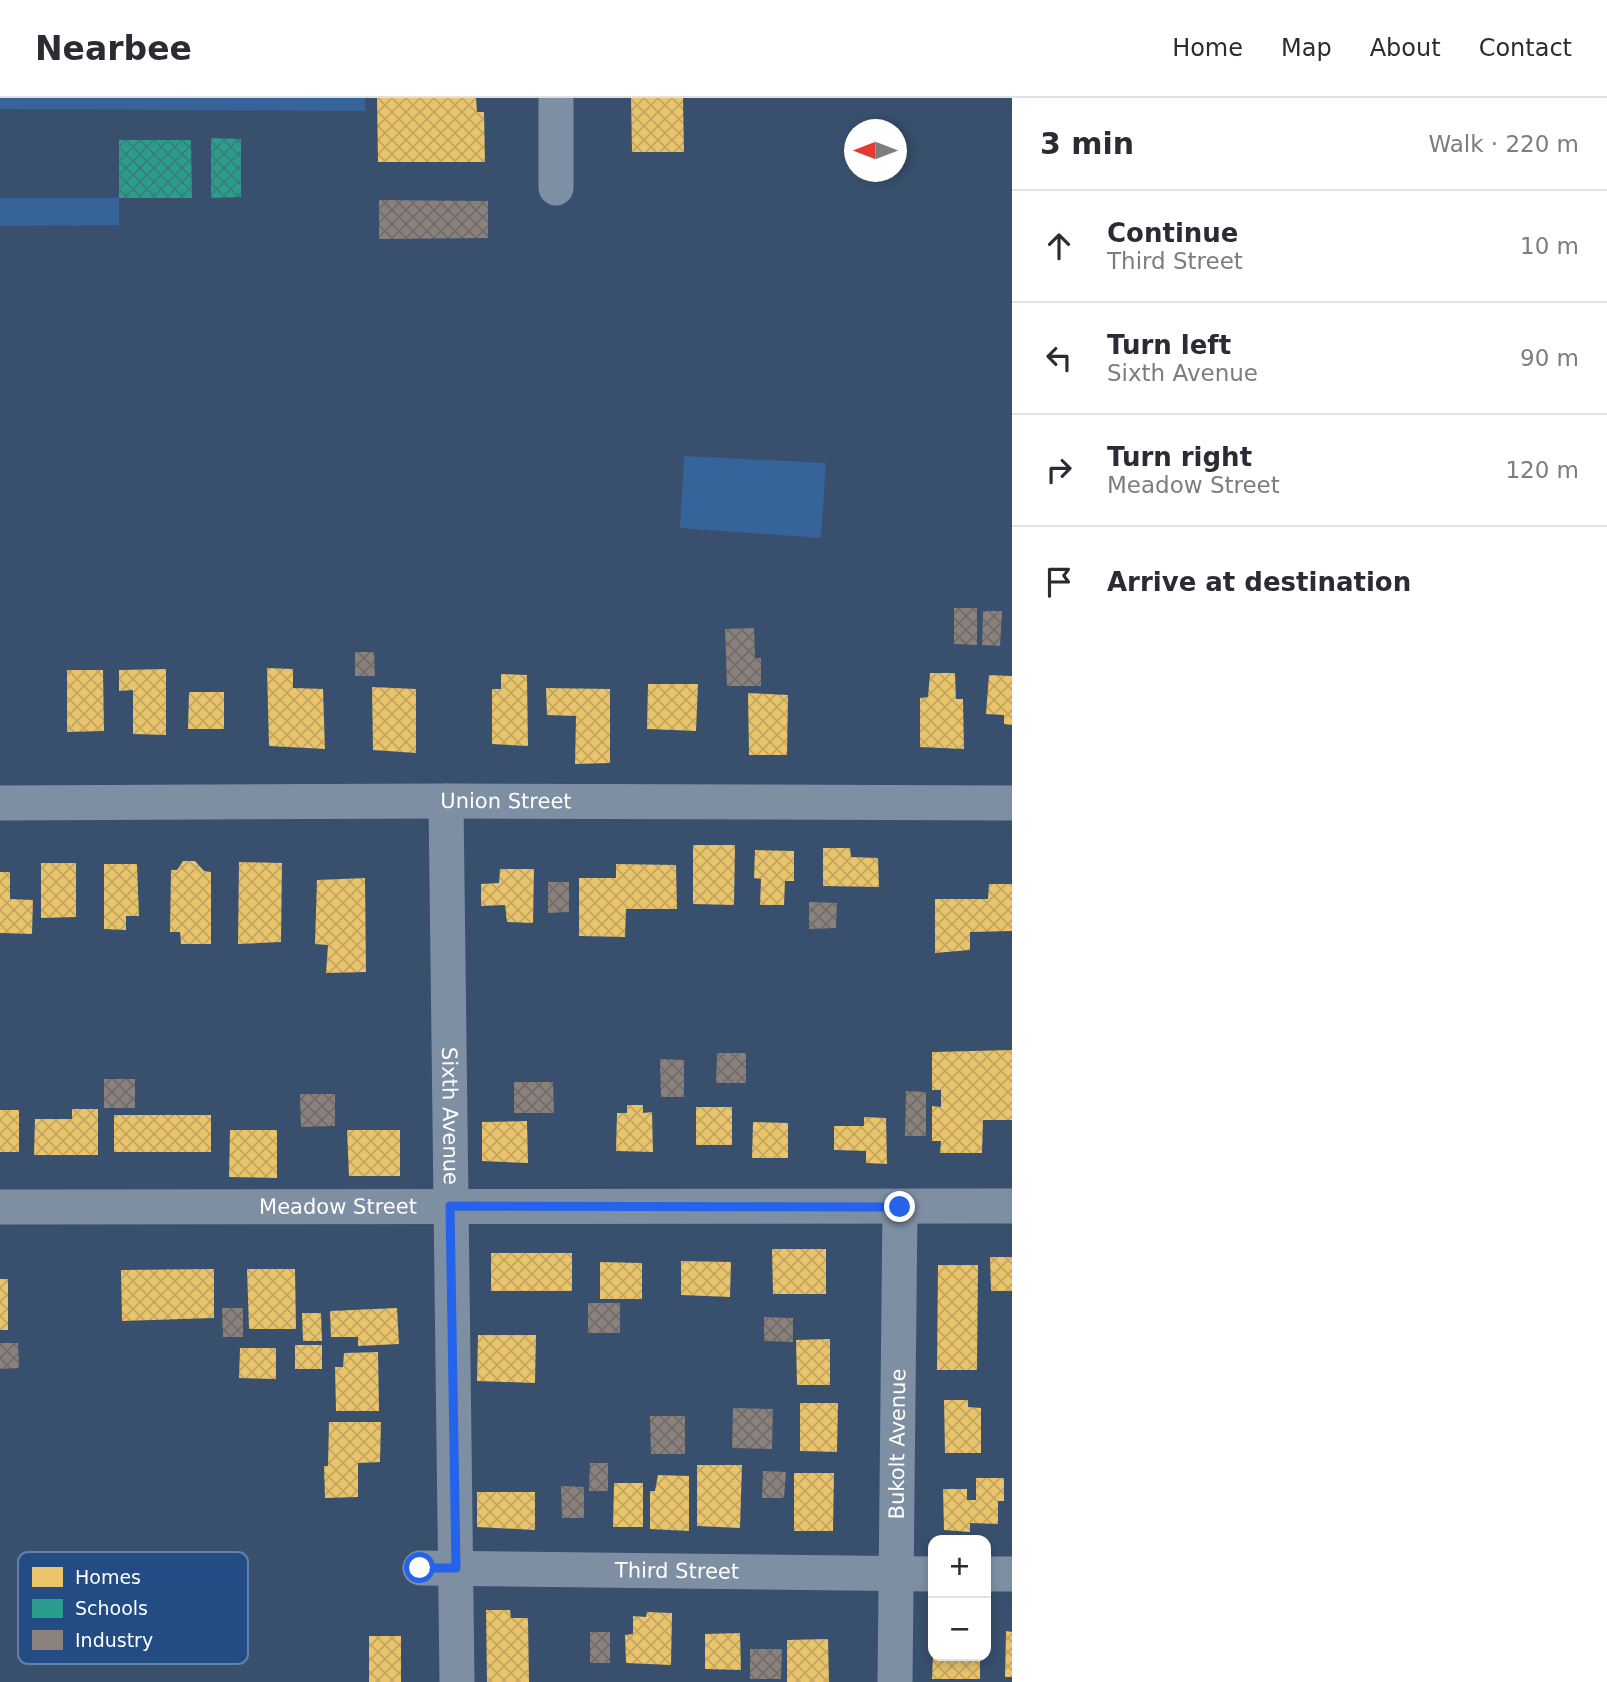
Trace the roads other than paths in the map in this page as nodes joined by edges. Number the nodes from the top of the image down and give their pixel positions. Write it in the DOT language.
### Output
graph roads {
  1 [pos="556,98"];
  2 [pos="556,188"];
  3 [pos="446,801"];
  4 [pos="0,803"];
  5 [pos="1012,803"];
  6 [pos="450,1206"];
  7 [pos="1012,1206"];
  8 [pos="0,1207"];
  9 [pos="900,1207"];
  10 [pos="420,1568"];
  11 [pos="456,1568"];
  12 [pos="895,1573"];
  13 [pos="928,1574"];
  14 [pos="991,1574"];
  15 [pos="1012,1574"];
  16 [pos="457,1682"];
  17 [pos="895,1682"];
  1 -- 2 [label="street"];
  3 -- 4 [label="street, Union Street"];
  3 -- 5 [label="street, Union Street"];
  3 -- 6 [label="street, Sixth Avenue"];
  6 -- 8 [label="street, Meadow Street"];
  6 -- 9 [label="street, Meadow Street"];
  6 -- 11 [label="street, Sixth Avenue"];
  7 -- 9 [label="street, Meadow Street"];
  9 -- 12 [label="street, Bukolt Avenue"];
  10 -- 11 [label="street, Third Street"];
  11 -- 12 [label="street, Third Street"];
  11 -- 16 [label="street, Sixth Avenue"];
  12 -- 13 [label="street, Third Street"];
  12 -- 17 [label="street, Bukolt Avenue"];
  14 -- 15 [label="street"];
}
